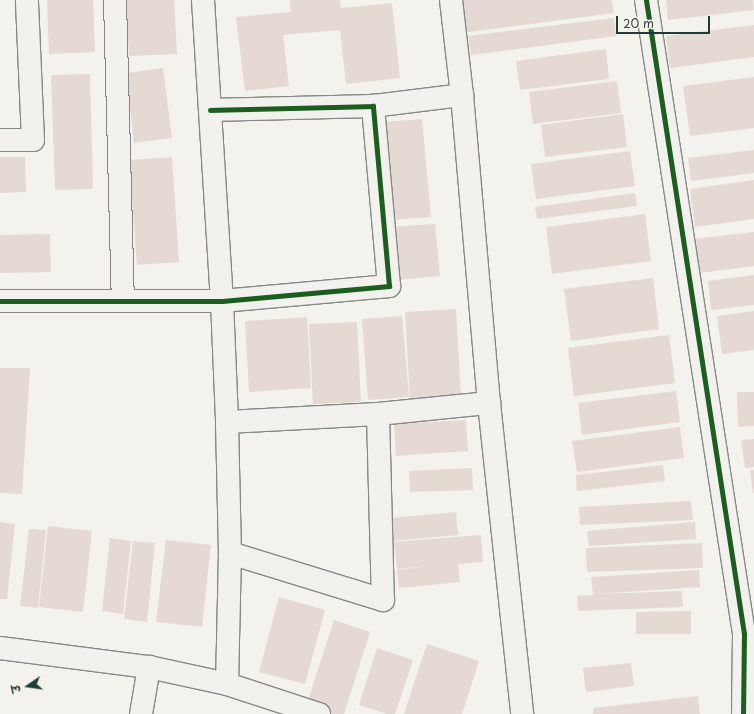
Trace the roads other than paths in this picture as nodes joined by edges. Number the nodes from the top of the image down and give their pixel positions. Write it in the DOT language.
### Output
graph roads {
  1 [pos="27,0"];
  2 [pos="115,0"];
  3 [pos="202,0"];
  4 [pos="451,0"];
  5 [pos="646,0"];
  6 [pos="462,95"];
  7 [pos="373,106"];
  8 [pos="210,110"];
  9 [pos="0,140"];
  10 [pos="0,301"];
  11 [pos="123,301"];
  12 [pos="222,301"];
  13 [pos="489,403"];
  14 [pos="378,414"];
  15 [pos="227,422"];
  16 [pos="230,553"];
  17 [pos="0,648"];
  18 [pos="149,668"];
  19 [pos="227,684"];
  20 [pos="141,714"];
  21 [pos="319,714"];
  22 [pos="522,714"];
  23 [pos="743,714"];
  1 -- 9 [label="street"];
  2 -- 11 [label="street"];
  3 -- 8 [label="street"];
  4 -- 6 [label="street"];
  5 -- 23 [label="street"];
  6 -- 7 [label="street"];
  6 -- 13 [label="street"];
  7 -- 8 [label="street"];
  7 -- 12 [label="street"];
  8 -- 12 [label="street"];
  10 -- 11 [label="street"];
  11 -- 12 [label="street"];
  12 -- 15 [label="street"];
  13 -- 14 [label="street"];
  13 -- 22 [label="street"];
  14 -- 15 [label="street"];
  14 -- 16 [label="street"];
  15 -- 16 [label="street"];
  16 -- 19 [label="street"];
  17 -- 18 [label="street"];
  18 -- 19 [label="street"];
  18 -- 20 [label="street"];
  19 -- 21 [label="street"];
}
